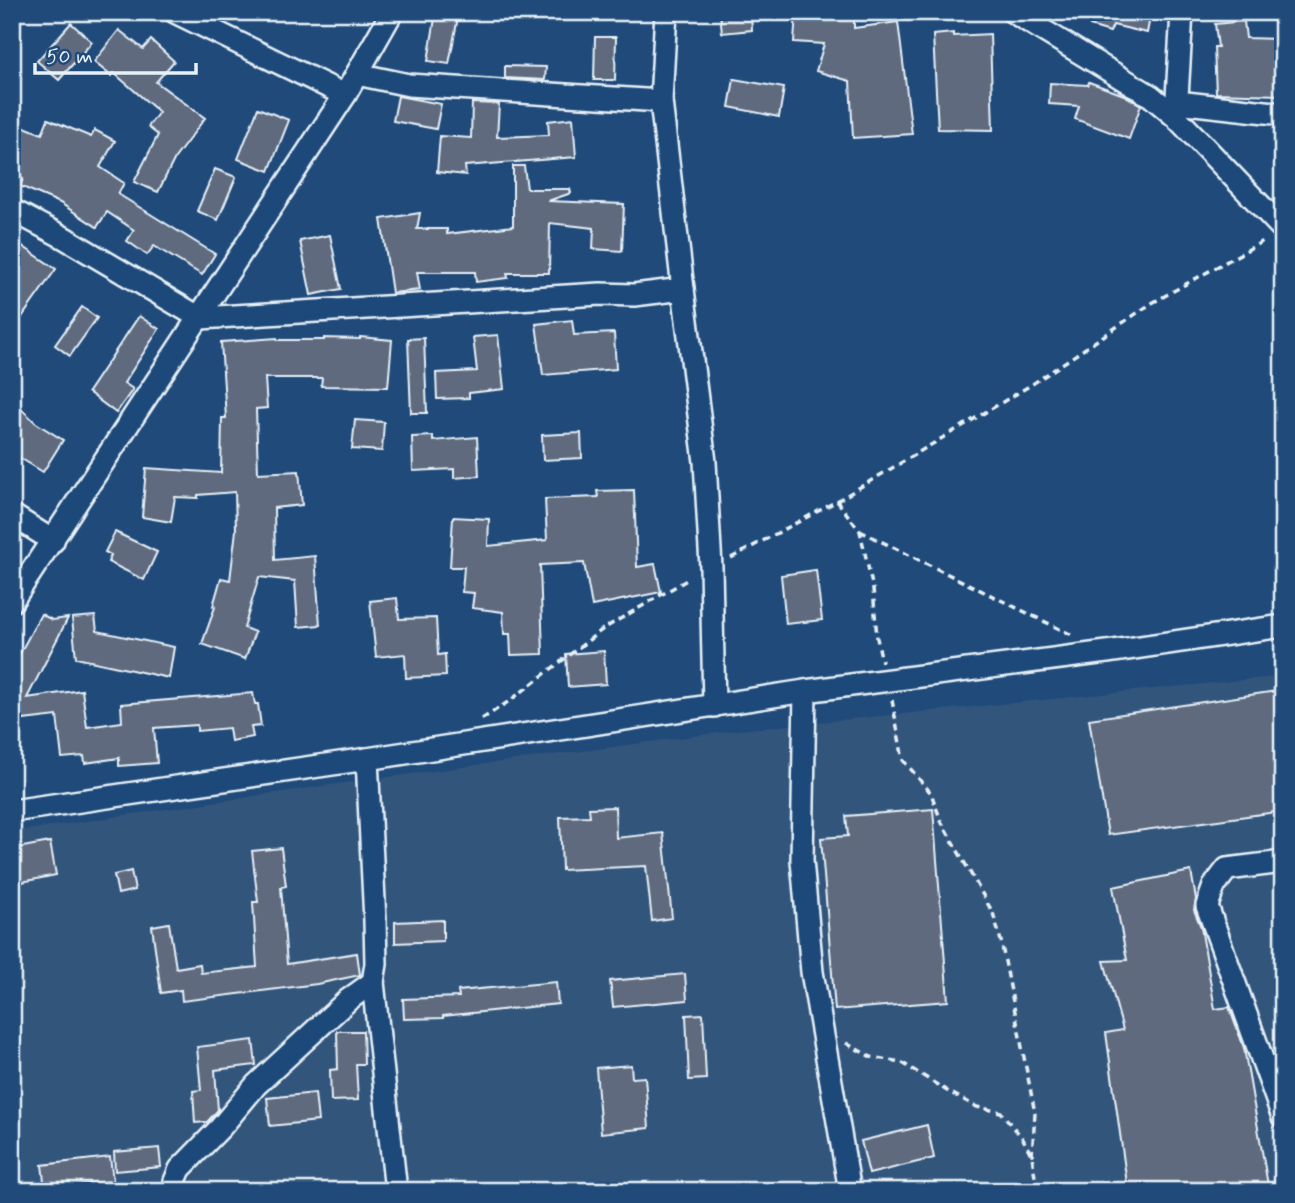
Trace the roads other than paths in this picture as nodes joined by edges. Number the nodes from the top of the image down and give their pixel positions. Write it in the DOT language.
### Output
graph roads {
  1 [pos="175,12"];
  2 [pos="392,12"];
  3 [pos="666,12"];
  4 [pos="1013,12"];
  5 [pos="1182,12"];
  6 [pos="357,74"];
  7 [pos="345,95"];
  8 [pos="661,101"];
  9 [pos="1176,109"];
  10 [pos="1283,114"];
  11 [pos="12,210"];
  12 [pos="1277,233"];
  13 [pos="684,289"];
  14 [pos="200,318"];
  15 [pos="12,515"];
  16 [pos="53,541"];
  17 [pos="12,601"];
  18 [pos="1283,626"];
  19 [pos="805,691"];
  20 [pos="714,706"];
  21 [pos="368,759"];
  22 [pos="12,811"];
  23 [pos="1283,862"];
  24 [pos="373,982"];
  25 [pos="1283,1117"];
  26 [pos="174,1191"];
  27 [pos="396,1191"];
  28 [pos="850,1191"];
  1 -- 7 [label="street"];
  2 -- 6 [label="street"];
  3 -- 8 [label="street"];
  4 -- 9 [label="street"];
  5 -- 9 [label="street"];
  6 -- 7 [label="street"];
  6 -- 8 [label="street"];
  7 -- 14 [label="street"];
  8 -- 13 [label="street"];
  9 -- 10 [label="street"];
  9 -- 12 [label="street"];
  11 -- 14 [label="street"];
  13 -- 14 [label="street"];
  13 -- 20 [label="street"];
  14 -- 16 [label="street"];
  15 -- 16 [label="street"];
  16 -- 17 [label="street"];
  18 -- 19 [label="street"];
  19 -- 20 [label="street"];
  19 -- 28 [label="street"];
  20 -- 21 [label="street"];
  21 -- 22 [label="street"];
  21 -- 24 [label="street"];
  23 -- 25 [label="street"];
  24 -- 26 [label="street"];
  24 -- 27 [label="street"];
}
